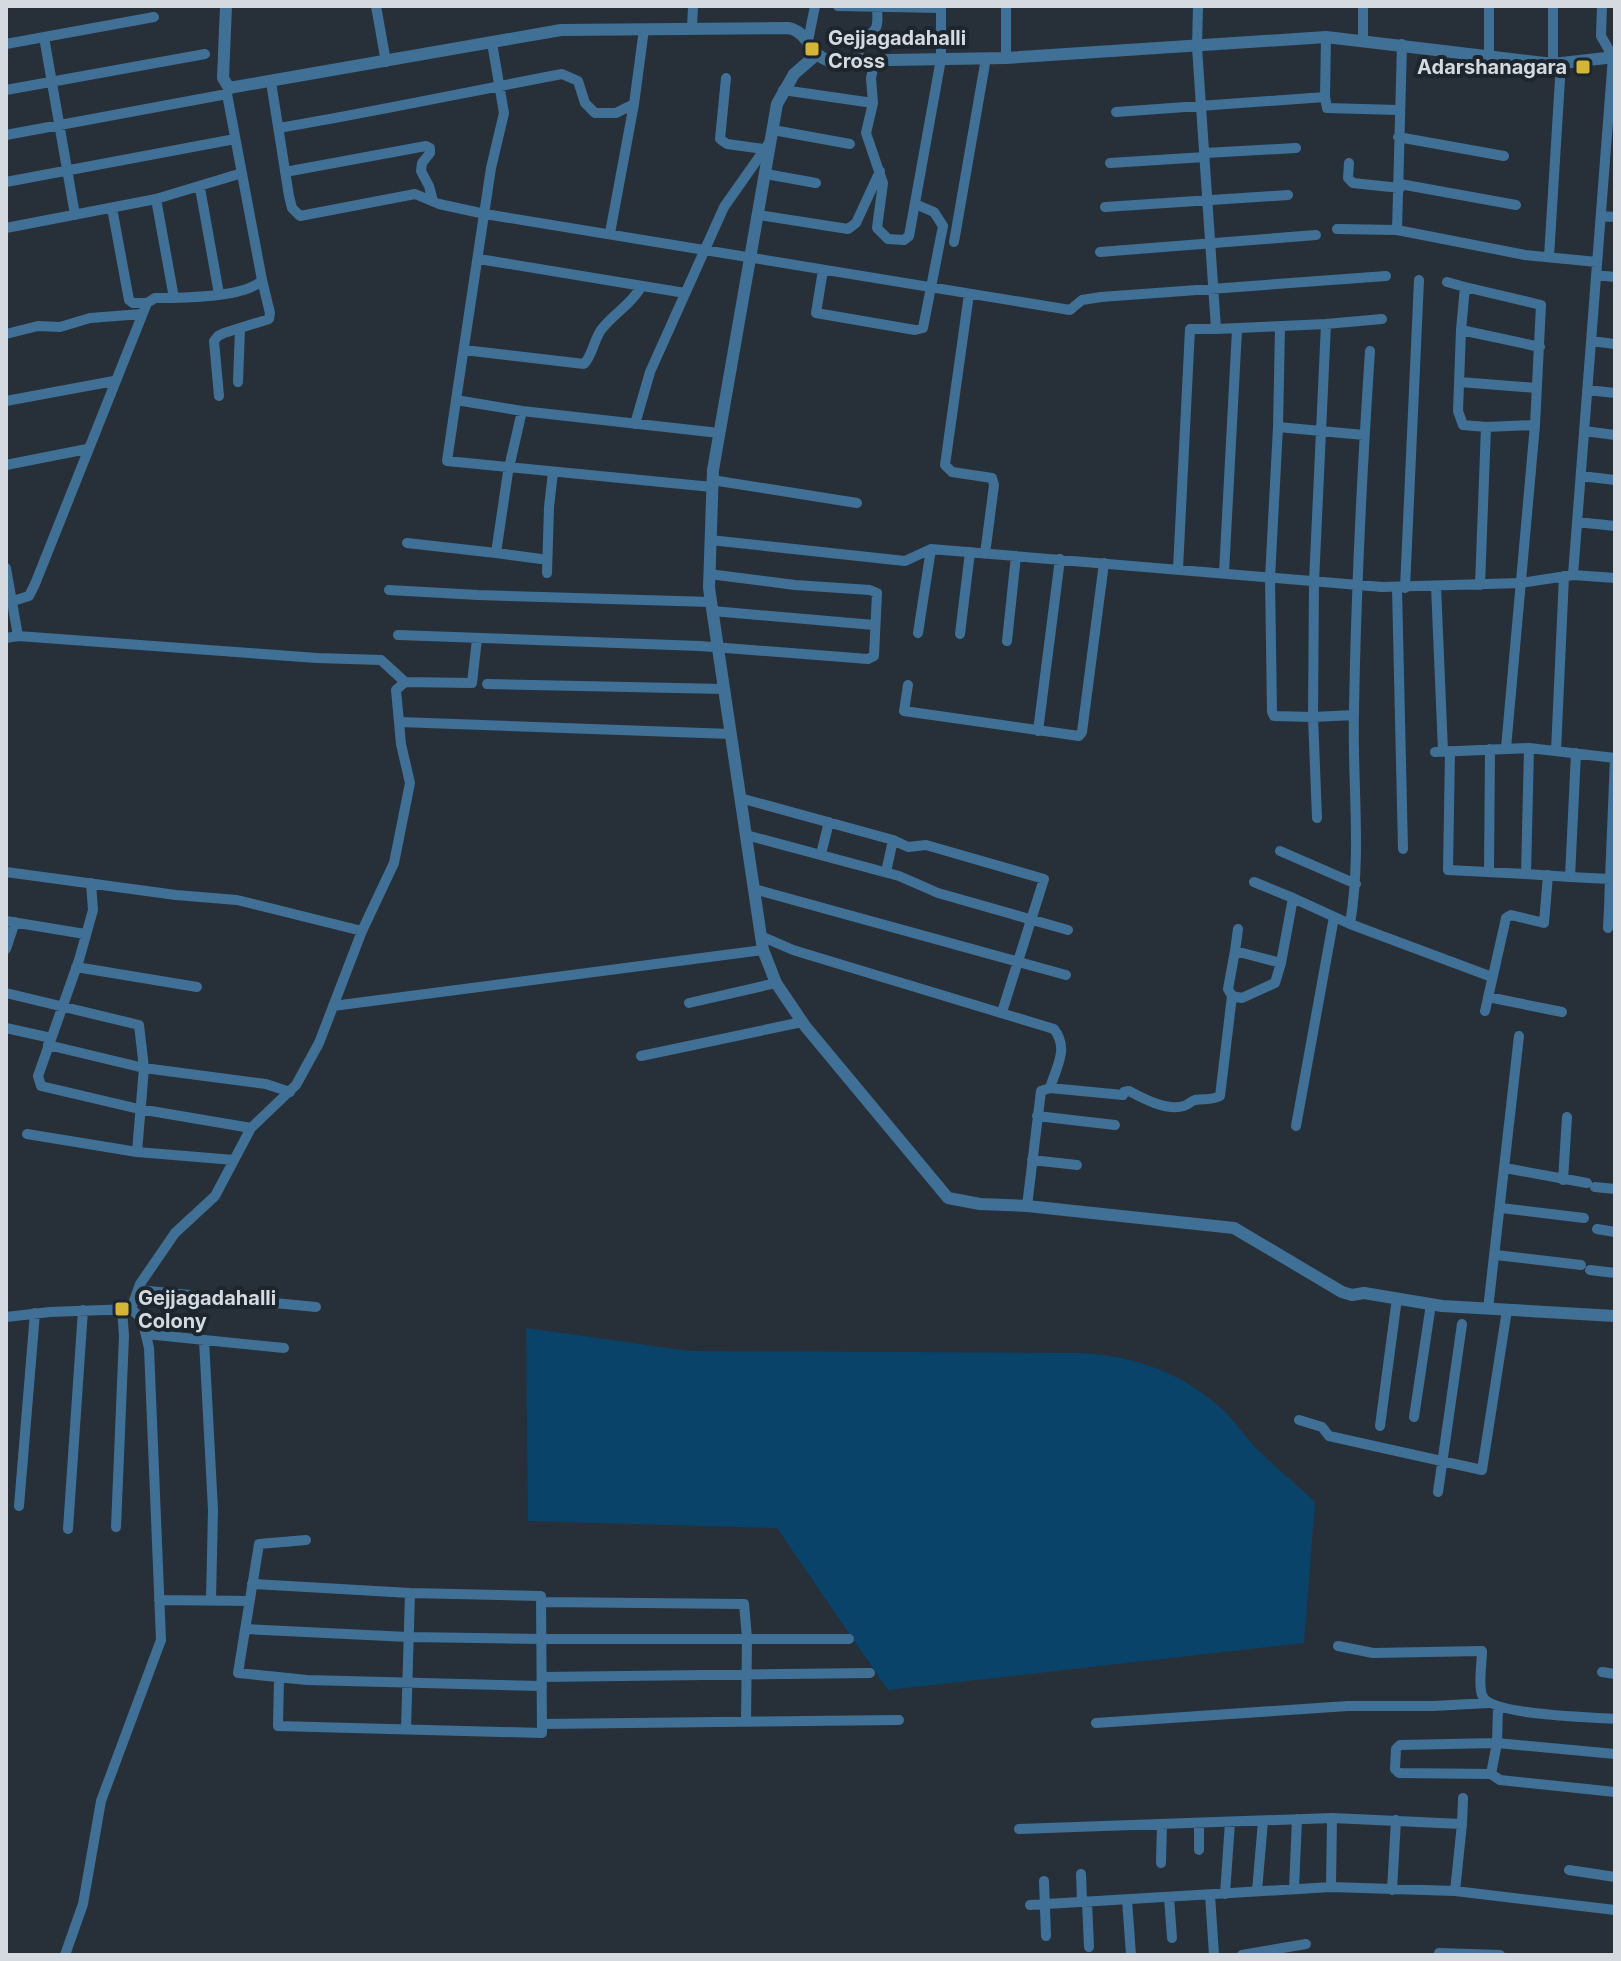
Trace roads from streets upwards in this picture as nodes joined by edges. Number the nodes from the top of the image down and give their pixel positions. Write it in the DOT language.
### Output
graph roads {
  1 [pos="226,6"];
  2 [pos="376,6"];
  3 [pos="693,6"];
  4 [pos="815,6"];
  5 [pos="838,6"];
  6 [pos="1006,6"];
  7 [pos="1198,6"];
  8 [pos="1363,6"];
  9 [pos="1489,6"];
  10 [pos="1553,6"];
  11 [pos="877,7"];
  12 [pos="941,7"];
  13 [pos="1605,7"];
  14 [pos="154,17"];
  15 [pos="692,28"];
  16 [pos="644,29"];
  17 [pos="44,37"];
  18 [pos="1326,37"];
  19 [pos="808,41"];
  20 [pos="1363,41"];
  21 [pos="492,43"];
  22 [pos="6,44"];
  23 [pos="1402,44"];
  24 [pos="1197,47"];
  25 [pos="205,54"];
  26 [pos="816,55"];
  27 [pos="1489,56"];
  28 [pos="1614,57"];
  29 [pos="986,58"];
  30 [pos="1006,58"];
  31 [pos="941,59"];
  32 [pos="857,60"];
  33 [pos="875,60"];
  34 [pos="386,62"];
  35 [pos="1557,64"];
  36 [pos="726,78"];
  37 [pos="52,81"];
  38 [pos="271,82"];
  39 [pos="500,86"];
  40 [pos="6,90"];
  41 [pos="783,90"];
  42 [pos="228,91"];
  43 [pos="1325,97"];
  44 [pos="873,103"];
  45 [pos="634,104"];
  46 [pos="1201,105"];
  47 [pos="1398,110"];
  48 [pos="1116,112"];
  49 [pos="1611,124"];
  50 [pos="60,125"];
  51 [pos="279,128"];
  52 [pos="773,134"];
  53 [pos="6,135"];
  54 [pos="1398,137"];
  55 [pos="235,139"];
  56 [pos="850,144"];
  57 [pos="1296,148"];
  58 [pos="764,149"];
  59 [pos="1205,155"];
  60 [pos="1504,156"];
  61 [pos="1110,163"];
  62 [pos="1349,163"];
  63 [pos="1610,170"];
  64 [pos="67,171"];
  65 [pos="880,171"];
  66 [pos="285,172"];
  67 [pos="242,173"];
  68 [pos="766,174"];
  69 [pos="6,182"];
  70 [pos="816,183"];
  71 [pos="1400,186"];
  72 [pos="200,188"];
  73 [pos="1288,195"];
  74 [pos="156,199"];
  75 [pos="1209,200"];
  76 [pos="433,201"];
  77 [pos="915,204"];
  78 [pos="1516,205"];
  79 [pos="1105,207"];
  80 [pos="112,208"];
  81 [pos="485,214"];
  82 [pos="75,215"];
  83 [pos="759,215"];
  84 [pos="1601,216"];
  85 [pos="1615,217"];
  86 [pos="6,228"];
  87 [pos="1337,229"];
  88 [pos="1397,230"];
  89 [pos="610,233"];
  90 [pos="1316,235"];
  91 [pos="954,242"];
  92 [pos="1211,244"];
  93 [pos="705,250"];
  94 [pos="1100,252"];
  95 [pos="1549,257"];
  96 [pos="751,258"];
  97 [pos="479,259"];
  98 [pos="1597,262"];
  99 [pos="823,270"];
  100 [pos="1596,275"];
  101 [pos="1386,276"];
  102 [pos="1615,277"];
  103 [pos="262,280"];
  104 [pos="1419,280"];
  105 [pos="1447,282"];
  106 [pos="641,287"];
  107 [pos="1465,287"];
  108 [pos="933,289"];
  109 [pos="1214,289"];
  110 [pos="685,293"];
  111 [pos="219,294"];
  112 [pos="969,294"];
  113 [pos="174,298"];
  114 [pos="147,303"];
  115 [pos="142,314"];
  116 [pos="1382,319"];
  117 [pos="1326,324"];
  118 [pos="1280,327"];
  119 [pos="240,329"];
  120 [pos="1216,329"];
  121 [pos="1237,330"];
  122 [pos="1461,330"];
  123 [pos="6,334"];
  124 [pos="1591,341"];
  125 [pos="1615,344"];
  126 [pos="1540,347"];
  127 [pos="464,350"];
  128 [pos="1370,351"];
  129 [pos="114,381"];
  130 [pos="238,382"];
  131 [pos="1460,382"];
  132 [pos="1537,388"];
  133 [pos="1587,390"];
  134 [pos="1615,393"];
  135 [pos="219,396"];
  136 [pos="456,400"];
  137 [pos="6,401"];
  138 [pos="522,411"];
  139 [pos="635,424"];
  140 [pos="1535,425"];
  141 [pos="1278,427"];
  142 [pos="1486,427"];
  143 [pos="1321,430"];
  144 [pos="1584,431"];
  145 [pos="719,433"];
  146 [pos="1364,435"];
  147 [pos="1615,435"];
  148 [pos="87,449"];
  149 [pos="6,465"];
  150 [pos="509,468"];
  151 [pos="553,472"];
  152 [pos="1581,476"];
  153 [pos="1615,480"];
  154 [pos="712,484"];
  155 [pos="857,503"];
  156 [pos="1577,522"];
  157 [pos="1615,526"];
  158 [pos="710,540"];
  159 [pos="407,543"];
  160 [pos="931,549"];
  161 [pos="970,552"];
  162 [pos="496,553"];
  163 [pos="985,554"];
  164 [pos="1016,556"];
  165 [pos="541,559"];
  166 [pos="1060,559"];
  167 [pos="1104,563"];
  168 [pos="1178,569"];
  169 [pos="7,573"];
  170 [pos="547,573"];
  171 [pos="1224,573"];
  172 [pos="709,574"];
  173 [pos="1569,575"];
  174 [pos="1270,578"];
  175 [pos="1615,578"];
  176 [pos="1314,582"];
  177 [pos="1521,583"];
  178 [pos="1480,585"];
  179 [pos="1357,586"];
  180 [pos="1436,586"];
  181 [pos="1401,588"];
  182 [pos="389,590"];
  183 [pos="13,601"];
  184 [pos="711,607"];
  185 [pos="874,625"];
  186 [pos="918,633"];
  187 [pos="960,634"];
  188 [pos="398,635"];
  189 [pos="12,637"];
  190 [pos="477,639"];
  191 [pos="1007,641"];
  192 [pos="718,648"];
  193 [pos="405,682"];
  194 [pos="487,684"];
  195 [pos="908,685"];
  196 [pos="724,689"];
  197 [pos="1354,715"];
  198 [pos="1313,717"];
  199 [pos="399,722"];
  200 [pos="1038,731"];
  201 [pos="731,734"];
  202 [pos="1506,748"];
  203 [pos="1529,748"];
  204 [pos="1490,749"];
  205 [pos="1443,751"];
  206 [pos="1556,751"];
  207 [pos="1576,753"];
  208 [pos="1615,758"];
  209 [pos="740,798"];
  210 [pos="1317,818"];
  211 [pos="829,822"];
  212 [pos="746,835"];
  213 [pos="893,840"];
  214 [pos="1403,849"];
  215 [pos="1280,851"];
  216 [pos="821,854"];
  217 [pos="6,872"];
  218 [pos="886,872"];
  219 [pos="1489,872"];
  220 [pos="1526,874"];
  221 [pos="1548,875"];
  222 [pos="1570,877"];
  223 [pos="1610,879"];
  224 [pos="1254,882"];
  225 [pos="91,883"];
  226 [pos="1356,884"];
  227 [pos="754,889"];
  228 [pos="1293,898"];
  229 [pos="1612,909"];
  230 [pos="1334,917"];
  231 [pos="1031,919"];
  232 [pos="11,922"];
  233 [pos="1350,924"];
  234 [pos="1608,928"];
  235 [pos="1238,929"];
  236 [pos="1068,930"];
  237 [pos="362,931"];
  238 [pos="85,934"];
  239 [pos="761,936"];
  240 [pos="6,949"];
  241 [pos="763,950"];
  242 [pos="1235,951"];
  243 [pos="1019,962"];
  244 [pos="1281,963"];
  245 [pos="76,967"];
  246 [pos="1066,975"];
  247 [pos="1492,977"];
  248 [pos="776,983"];
  249 [pos="197,987"];
  250 [pos="6,993"];
  251 [pos="1232,996"];
  252 [pos="1488,997"];
  253 [pos="689,1003"];
  254 [pos="333,1006"];
  255 [pos="61,1007"];
  256 [pos="1485,1011"];
  257 [pos="1002,1012"];
  258 [pos="1562,1012"];
  259 [pos="802,1022"];
  260 [pos="6,1028"];
  261 [pos="1519,1036"];
  262 [pos="50,1041"];
  263 [pos="641,1056"];
  264 [pos="144,1068"];
  265 [pos="1050,1088"];
  266 [pos="290,1092"];
  267 [pos="139,1109"];
  268 [pos="1037,1116"];
  269 [pos="1567,1117"];
  270 [pos="1115,1125"];
  271 [pos="1296,1126"];
  272 [pos="251,1128"];
  273 [pos="27,1134"];
  274 [pos="137,1152"];
  275 [pos="234,1160"];
  276 [pos="1032,1160"];
  277 [pos="1077,1165"];
  278 [pos="1505,1168"];
  279 [pos="1563,1180"];
  280 [pos="1615,1189"];
  281 [pos="1027,1206"];
  282 [pos="1501,1208"];
  283 [pos="1584,1218"];
  284 [pos="1597,1229"];
  285 [pos="1615,1232"];
  286 [pos="1496,1255"];
  287 [pos="1615,1273"];
  288 [pos="138,1290"];
  289 [pos="1397,1298"];
  290 [pos="1431,1304"];
  291 [pos="316,1307"];
  292 [pos="127,1309"];
  293 [pos="1488,1309"];
  294 [pos="83,1310"];
  295 [pos="1507,1310"];
  296 [pos="35,1313"];
  297 [pos="1615,1315"];
  298 [pos="6,1317"];
  299 [pos="1462,1324"];
  300 [pos="146,1334"];
  301 [pos="204,1340"];
  302 [pos="284,1348"];
  303 [pos="1414,1417"];
  304 [pos="1299,1420"];
  305 [pos="1380,1426"];
  306 [pos="1443,1461"];
  307 [pos="1438,1492"];
  308 [pos="19,1506"];
  309 [pos="116,1527"];
  310 [pos="68,1529"];
  311 [pos="306,1540"];
  312 [pos="252,1584"];
  313 [pos="410,1593"];
  314 [pos="159,1600"];
  315 [pos="211,1600"];
  316 [pos="249,1601"];
  317 [pos="541,1602"];
  318 [pos="246,1629"];
  319 [pos="408,1637"];
  320 [pos="747,1638"];
  321 [pos="543,1639"];
  322 [pos="849,1639"];
  323 [pos="1338,1646"];
  324 [pos="1602,1672"];
  325 [pos="870,1673"];
  326 [pos="747,1674"];
  327 [pos="1615,1674"];
  328 [pos="279,1678"];
  329 [pos="542,1682"];
  330 [pos="407,1683"];
  331 [pos="1493,1705"];
  332 [pos="1615,1719"];
  333 [pos="746,1720"];
  334 [pos="899,1720"];
  335 [pos="1096,1723"];
  336 [pos="542,1724"];
  337 [pos="406,1729"];
  338 [pos="1497,1743"];
  339 [pos="1615,1754"];
  340 [pos="1491,1774"];
  341 [pos="1615,1792"];
  342 [pos="1463,1798"];
  343 [pos="1332,1818"];
  344 [pos="1297,1819"];
  345 [pos="1396,1820"];
  346 [pos="1263,1821"];
  347 [pos="1230,1822"];
  348 [pos="1199,1823"];
  349 [pos="1162,1824"];
  350 [pos="1462,1824"];
  351 [pos="1019,1829"];
  352 [pos="1199,1850"];
  353 [pos="1161,1863"];
  354 [pos="1569,1870"];
  355 [pos="1081,1874"];
  356 [pos="1615,1877"];
  357 [pos="1044,1881"];
  358 [pos="1331,1887"];
  359 [pos="1294,1889"];
  360 [pos="1392,1890"];
  361 [pos="1257,1891"];
  362 [pos="1455,1891"];
  363 [pos="1225,1894"];
  364 [pos="1210,1895"];
  365 [pos="1169,1897"];
  366 [pos="1127,1900"];
  367 [pos="1084,1902"];
  368 [pos="1044,1904"];
  369 [pos="1030,1905"];
  370 [pos="1615,1910"];
  371 [pos="1046,1936"];
  372 [pos="1172,1938"];
  373 [pos="1306,1944"];
  374 [pos="1089,1947"];
  375 [pos="1439,1953"];
  376 [pos="65,1955"];
  377 [pos="1131,1955"];
  378 [pos="1214,1955"];
  379 [pos="1242,1955"];
  380 [pos="1500,1955"];
  1 -- 42 [label="street"];
  2 -- 34 [label="street"];
  3 -- 15 [label="street"];
  4 -- 19 [label="street"];
  5 -- 11 [label="street"];
  6 -- 30 [label="street"];
  7 -- 24 [label="street"];
  8 -- 20 [label="street"];
  9 -- 27 [label="street"];
  10 -- 35 [label="street"];
  11 -- 12 [label="street"];
  11 -- 32 [label="street"];
  12 -- 31 [label="street"];
  13 -- 28 [label="street"];
  14 -- 17 [label="street"];
  15 -- 16 [label="street"];
  15 -- 19 [label="street"];
  16 -- 21 [label="street"];
  16 -- 45 [label="street"];
  17 -- 22 [label="street"];
  17 -- 37 [label="street"];
  18 -- 20 [label="street"];
  18 -- 24 [label="street"];
  18 -- 43 [label="street"];
  19 -- 26 [label="street"];
  20 -- 23 [label="street"];
  21 -- 34 [label="street"];
  21 -- 39 [label="street"];
  23 -- 27 [label="street"];
  23 -- 47 [label="street"];
  24 -- 30 [label="street"];
  24 -- 46 [label="street"];
  25 -- 37 [label="street"];
  26 -- 32 [label="street"];
  26 -- 41 [label="street"];
  27 -- 35 [label="street"];
  28 -- 35 [label="street"];
  28 -- 49 [label="street"];
  29 -- 30 [label="street"];
  29 -- 31 [label="street"];
  29 -- 91 [label="street"];
  31 -- 33 [label="street"];
  31 -- 77 [label="street"];
  32 -- 33 [label="street"];
  33 -- 44 [label="street"];
  34 -- 38 [label="street"];
  35 -- 95 [label="street"];
  36 -- 58 [label="street"];
  37 -- 40 [label="street"];
  37 -- 50 [label="street"];
  38 -- 42 [label="street"];
  38 -- 51 [label="street"];
  39 -- 45 [label="street"];
  39 -- 51 [label="street"];
  39 -- 81 [label="street"];
  41 -- 44 [label="street"];
  41 -- 52 [label="street"];
  42 -- 50 [label="street"];
  42 -- 55 [label="street"];
  43 -- 46 [label="street"];
  43 -- 47 [label="street"];
  44 -- 65 [label="street"];
  45 -- 89 [label="street"];
  46 -- 48 [label="street"];
  46 -- 59 [label="street"];
  47 -- 54 [label="street"];
  49 -- 63 [label="street"];
  50 -- 53 [label="street"];
  50 -- 64 [label="street"];
  51 -- 66 [label="street"];
  52 -- 56 [label="street"];
  52 -- 58 [label="street"];
  52 -- 68 [label="street"];
  54 -- 60 [label="street"];
  54 -- 71 [label="street"];
  55 -- 64 [label="street"];
  55 -- 67 [label="street"];
  57 -- 59 [label="street"];
  58 -- 93 [label="street"];
  59 -- 61 [label="street"];
  59 -- 75 [label="street"];
  62 -- 71 [label="street"];
  63 -- 84 [label="street"];
  64 -- 69 [label="street"];
  64 -- 82 [label="street"];
  65 -- 77 [label="street"];
  65 -- 83 [label="street"];
  66 -- 76 [label="street"];
  66 -- 76 [label="street"];
  67 -- 72 [label="street"];
  67 -- 103 [label="street"];
  68 -- 70 [label="street"];
  68 -- 83 [label="street"];
  71 -- 78 [label="street"];
  71 -- 88 [label="street"];
  72 -- 74 [label="street"];
  72 -- 111 [label="street"];
  73 -- 75 [label="street"];
  74 -- 80 [label="street"];
  74 -- 113 [label="street"];
  75 -- 79 [label="street"];
  75 -- 92 [label="street"];
  76 -- 81 [label="street"];
  77 -- 108 [label="street"];
  80 -- 82 [label="street"];
  80 -- 114 [label="street"];
  81 -- 89 [label="street"];
  81 -- 97 [label="street"];
  82 -- 86 [label="street"];
  83 -- 96 [label="street"];
  84 -- 85 [label="street"];
  84 -- 98 [label="street"];
  87 -- 88 [label="street"];
  88 -- 95 [label="street"];
  89 -- 93 [label="street"];
  90 -- 92 [label="street"];
  92 -- 94 [label="street"];
  92 -- 109 [label="street"];
  93 -- 96 [label="street"];
  93 -- 110 [label="street"];
  95 -- 98 [label="street"];
  96 -- 99 [label="street"];
  96 -- 145 [label="street"];
  97 -- 106 [label="street"];
  97 -- 127 [label="street"];
  98 -- 100 [label="street"];
  99 -- 108 [label="street"];
  99 -- 108 [label="street"];
  100 -- 102 [label="street"];
  100 -- 124 [label="street"];
  101 -- 109 [label="street"];
  103 -- 111 [label="street"];
  103 -- 119 [label="street"];
  104 -- 181 [label="street"];
  105 -- 107 [label="street"];
  106 -- 110 [label="street"];
  106 -- 127 [label="street"];
  107 -- 122 [label="street"];
  107 -- 126 [label="street"];
  108 -- 112 [label="street"];
  109 -- 112 [label="street"];
  109 -- 120 [label="street"];
  110 -- 139 [label="street"];
  111 -- 113 [label="street"];
  112 -- 163 [label="street"];
  113 -- 114 [label="street"];
  114 -- 115 [label="street"];
  115 -- 123 [label="street"];
  115 -- 129 [label="street"];
  116 -- 117 [label="street"];
  117 -- 118 [label="street"];
  117 -- 143 [label="street"];
  118 -- 121 [label="street"];
  118 -- 141 [label="street"];
  119 -- 130 [label="street"];
  119 -- 135 [label="street"];
  120 -- 121 [label="street"];
  120 -- 168 [label="street"];
  121 -- 171 [label="street"];
  122 -- 126 [label="street"];
  122 -- 131 [label="street"];
  124 -- 125 [label="street"];
  124 -- 133 [label="street"];
  126 -- 132 [label="street"];
  127 -- 136 [label="street"];
  128 -- 146 [label="street"];
  129 -- 137 [label="street"];
  129 -- 148 [label="street"];
  131 -- 132 [label="street"];
  131 -- 142 [label="street"];
  132 -- 140 [label="street"];
  133 -- 134 [label="street"];
  133 -- 144 [label="street"];
  136 -- 138 [label="street"];
  136 -- 150 [label="street"];
  138 -- 139 [label="street"];
  138 -- 150 [label="street"];
  139 -- 145 [label="street"];
  140 -- 142 [label="street"];
  140 -- 177 [label="street"];
  141 -- 143 [label="street"];
  141 -- 174 [label="street"];
  142 -- 178 [label="street"];
  143 -- 146 [label="street"];
  143 -- 176 [label="street"];
  144 -- 147 [label="street"];
  144 -- 152 [label="street"];
  145 -- 154 [label="street"];
  146 -- 179 [label="street"];
  148 -- 149 [label="street"];
  148 -- 183 [label="street"];
  150 -- 151 [label="street"];
  150 -- 162 [label="street"];
  151 -- 154 [label="street"];
  151 -- 170 [label="street"];
  152 -- 153 [label="street"];
  152 -- 156 [label="street"];
  154 -- 155 [label="street"];
  154 -- 158 [label="street"];
  156 -- 157 [label="street"];
  156 -- 173 [label="street"];
  158 -- 160 [label="street"];
  158 -- 172 [label="street"];
  159 -- 162 [label="street"];
  160 -- 161 [label="street"];
  160 -- 186 [label="street"];
  161 -- 163 [label="street"];
  161 -- 187 [label="street"];
  162 -- 165 [label="street"];
  163 -- 164 [label="street"];
  164 -- 166 [label="street"];
  164 -- 191 [label="street"];
  166 -- 167 [label="street"];
  166 -- 200 [label="street"];
  167 -- 168 [label="street"];
  167 -- 200 [label="street"];
  168 -- 171 [label="street"];
  169 -- 183 [label="street"];
  171 -- 174 [label="street"];
  172 -- 184 [label="street"];
  172 -- 185 [label="street"];
  173 -- 175 [label="street"];
  173 -- 177 [label="street"];
  173 -- 206 [label="street"];
  174 -- 176 [label="street"];
  174 -- 198 [label="street"];
  176 -- 179 [label="street"];
  176 -- 198 [label="street"];
  177 -- 178 [label="street"];
  177 -- 202 [label="street"];
  178 -- 180 [label="street"];
  179 -- 181 [label="street"];
  179 -- 197 [label="street"];
  180 -- 181 [label="street"];
  180 -- 205 [label="street"];
  181 -- 214 [label="street"];
  182 -- 184 [label="street"];
  183 -- 189 [label="street"];
  184 -- 185 [label="street"];
  184 -- 192 [label="street"];
  185 -- 192 [label="street"];
  188 -- 190 [label="street"];
  189 -- 193 [label="street"];
  190 -- 192 [label="street"];
  190 -- 193 [label="street"];
  192 -- 196 [label="street"];
  193 -- 199 [label="street"];
  194 -- 196 [label="street"];
  195 -- 200 [label="street"];
  196 -- 201 [label="street"];
  197 -- 198 [label="street"];
  197 -- 226 [label="street"];
  198 -- 210 [label="street"];
  199 -- 201 [label="street"];
  199 -- 237 [label="street"];
  201 -- 209 [label="street"];
  202 -- 203 [label="street"];
  202 -- 204 [label="street"];
  203 -- 206 [label="street"];
  203 -- 220 [label="street"];
  204 -- 205 [label="street"];
  204 -- 219 [label="street"];
  205 -- 219 [label="street"];
  206 -- 207 [label="street"];
  207 -- 208 [label="street"];
  207 -- 222 [label="street"];
  208 -- 223 [label="street"];
  209 -- 211 [label="street"];
  209 -- 212 [label="street"];
  211 -- 213 [label="street"];
  211 -- 216 [label="street"];
  212 -- 216 [label="street"];
  212 -- 227 [label="street"];
  213 -- 218 [label="street"];
  213 -- 231 [label="street"];
  215 -- 226 [label="street"];
  216 -- 218 [label="street"];
  217 -- 225 [label="street"];
  218 -- 231 [label="street"];
  219 -- 220 [label="street"];
  220 -- 221 [label="street"];
  221 -- 222 [label="street"];
  221 -- 247 [label="street"];
  222 -- 223 [label="street"];
  223 -- 229 [label="street"];
  224 -- 228 [label="street"];
  225 -- 237 [label="street"];
  225 -- 238 [label="street"];
  226 -- 233 [label="street"];
  227 -- 239 [label="street"];
  227 -- 243 [label="street"];
  228 -- 230 [label="street"];
  228 -- 244 [label="street"];
  229 -- 234 [label="street"];
  230 -- 233 [label="street"];
  230 -- 271 [label="street"];
  231 -- 236 [label="street"];
  231 -- 243 [label="street"];
  232 -- 238 [label="street"];
  232 -- 240 [label="street"];
  233 -- 247 [label="street"];
  235 -- 242 [label="street"];
  237 -- 254 [label="street"];
  238 -- 245 [label="street"];
  239 -- 241 [label="street"];
  239 -- 257 [label="street"];
  241 -- 248 [label="street"];
  241 -- 254 [label="street"];
  242 -- 244 [label="street"];
  242 -- 251 [label="street"];
  243 -- 246 [label="street"];
  243 -- 257 [label="street"];
  244 -- 251 [label="street"];
  245 -- 249 [label="street"];
  245 -- 255 [label="street"];
  247 -- 252 [label="street"];
  248 -- 253 [label="street"];
  248 -- 259 [label="street"];
  250 -- 255 [label="street"];
  251 -- 265 [label="street"];
  252 -- 256 [label="street"];
  252 -- 258 [label="street"];
  254 -- 266 [label="street"];
  255 -- 262 [label="street"];
  255 -- 264 [label="street"];
  257 -- 265 [label="street"];
  259 -- 263 [label="street"];
  259 -- 281 [label="street"];
  260 -- 262 [label="street"];
  261 -- 278 [label="street"];
  262 -- 264 [label="street"];
  262 -- 267 [label="street"];
  264 -- 266 [label="street"];
  264 -- 267 [label="street"];
  265 -- 268 [label="street"];
  266 -- 272 [label="street"];
  267 -- 272 [label="street"];
  267 -- 274 [label="street"];
  268 -- 270 [label="street"];
  268 -- 276 [label="street"];
  269 -- 279 [label="street"];
  272 -- 275 [label="street"];
  273 -- 274 [label="street"];
  274 -- 275 [label="street"];
  275 -- 288 [label="street"];
  276 -- 277 [label="street"];
  276 -- 281 [label="street"];
  278 -- 279 [label="street"];
  278 -- 282 [label="street"];
  279 -- 280 [label="street"];
  281 -- 289 [label="street"];
  282 -- 283 [label="street"];
  282 -- 286 [label="street"];
  284 -- 285 [label="street"];
  286 -- 287 [label="street"];
  286 -- 293 [label="street"];
  288 -- 291 [label="street"];
  288 -- 292 [label="street"];
  289 -- 290 [label="street"];
  289 -- 305 [label="street"];
  290 -- 293 [label="street"];
  290 -- 303 [label="street"];
  292 -- 294 [label="street"];
  292 -- 300 [label="street"];
  292 -- 309 [label="street"];
  293 -- 295 [label="street"];
  294 -- 296 [label="street"];
  294 -- 310 [label="street"];
  295 -- 297 [label="street"];
  295 -- 306 [label="street"];
  296 -- 298 [label="street"];
  296 -- 308 [label="street"];
  299 -- 306 [label="street"];
  300 -- 301 [label="street"];
  300 -- 314 [label="street"];
  301 -- 302 [label="street"];
  301 -- 315 [label="street"];
  304 -- 306 [label="street"];
  306 -- 307 [label="street"];
  311 -- 312 [label="street"];
  312 -- 313 [label="street"];
  312 -- 316 [label="street"];
  313 -- 317 [label="street"];
  313 -- 319 [label="street"];
  314 -- 315 [label="street"];
  314 -- 376 [label="street"];
  315 -- 316 [label="street"];
  316 -- 318 [label="street"];
  317 -- 320 [label="street"];
  317 -- 321 [label="street"];
  318 -- 319 [label="street"];
  318 -- 328 [label="street"];
  319 -- 321 [label="street"];
  319 -- 330 [label="street"];
  320 -- 321 [label="street"];
  320 -- 322 [label="street"];
  320 -- 326 [label="street"];
  321 -- 329 [label="street"];
  323 -- 331 [label="street"];
  324 -- 327 [label="street"];
  325 -- 326 [label="street"];
  326 -- 329 [label="street"];
  326 -- 333 [label="street"];
  328 -- 330 [label="street"];
  328 -- 337 [label="street"];
  329 -- 330 [label="street"];
  329 -- 336 [label="street"];
  330 -- 337 [label="street"];
  331 -- 332 [label="street"];
  331 -- 335 [label="street"];
  331 -- 338 [label="street"];
  333 -- 334 [label="street"];
  333 -- 336 [label="street"];
  336 -- 337 [label="street"];
  338 -- 339 [label="street"];
  338 -- 340 [label="street"];
  338 -- 340 [label="street"];
  340 -- 341 [label="street"];
  342 -- 350 [label="street"];
  343 -- 344 [label="street"];
  343 -- 345 [label="street"];
  343 -- 358 [label="street"];
  344 -- 346 [label="street"];
  344 -- 359 [label="street"];
  345 -- 350 [label="street"];
  345 -- 360 [label="street"];
  346 -- 347 [label="street"];
  346 -- 361 [label="street"];
  347 -- 348 [label="street"];
  347 -- 363 [label="street"];
  348 -- 349 [label="street"];
  348 -- 352 [label="street"];
  349 -- 351 [label="street"];
  349 -- 353 [label="street"];
  350 -- 362 [label="street"];
  354 -- 356 [label="street"];
  355 -- 367 [label="street"];
  357 -- 368 [label="street"];
  358 -- 359 [label="street"];
  358 -- 360 [label="street"];
  359 -- 361 [label="street"];
  360 -- 362 [label="street"];
  361 -- 363 [label="street"];
  362 -- 370 [label="street"];
  363 -- 364 [label="street"];
  364 -- 365 [label="street"];
  364 -- 378 [label="street"];
  365 -- 366 [label="street"];
  365 -- 372 [label="street"];
  366 -- 367 [label="street"];
  366 -- 377 [label="street"];
  367 -- 368 [label="street"];
  367 -- 374 [label="street"];
  368 -- 369 [label="street"];
  368 -- 371 [label="street"];
  373 -- 379 [label="street"];
  375 -- 380 [label="street"];
}
